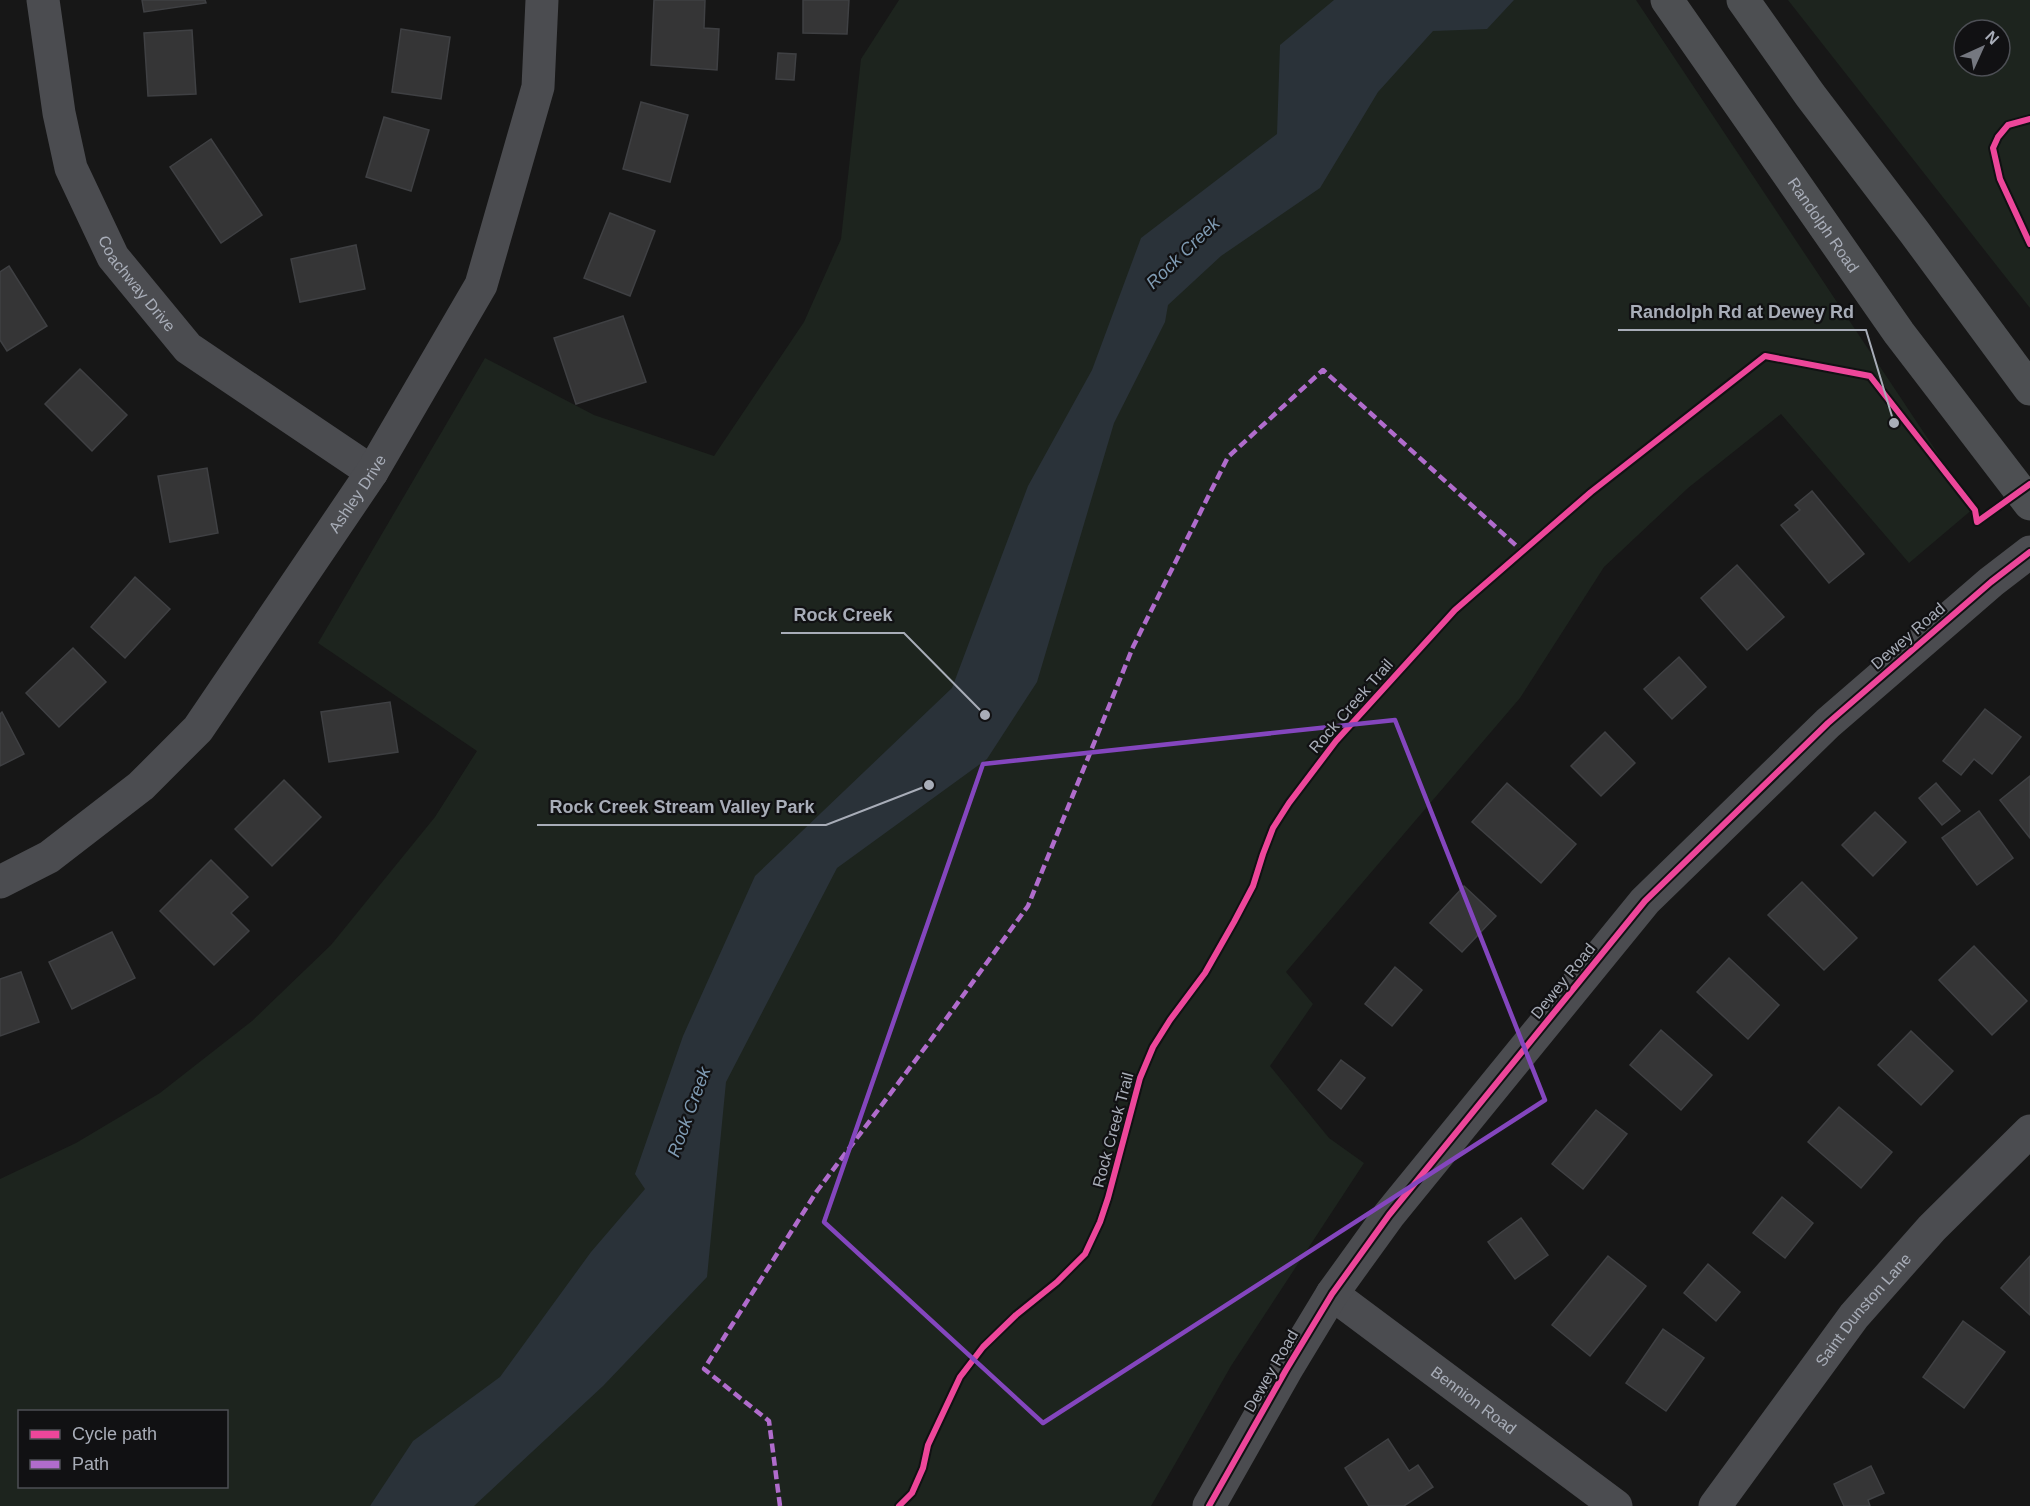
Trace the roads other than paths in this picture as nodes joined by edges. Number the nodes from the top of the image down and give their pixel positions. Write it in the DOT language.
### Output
graph roads {
  1 [pos="43,0"];
  2 [pos="542,0"];
  3 [pos="1667,0"];
  4 [pos="1743,0"];
  5 [pos="2030,388"];
  6 [pos="372,472"];
  7 [pos="2030,504"];
  8 [pos="2030,552"];
  9 [pos="0,882"];
  10 [pos="2030,1131"];
  11 [pos="1332,1294"];
  12 [pos="1209,1506"];
  13 [pos="1616,1506"];
  14 [pos="1715,1506"];
  1 -- 6 [label="street, Coachway Drive"];
  2 -- 6 [label="street, Ashley Drive"];
  3 -- 7 [label="main road, Randolph Road"];
  4 -- 5 [label="main road"];
  6 -- 9 [label="street, Ashley Drive"];
  8 -- 11 [label="street, Dewey Road"];
  10 -- 14 [label="street, Saint Dunston Lane"];
  11 -- 12 [label="street, Dewey Road"];
  11 -- 13 [label="street, Bennion Road"];
}
